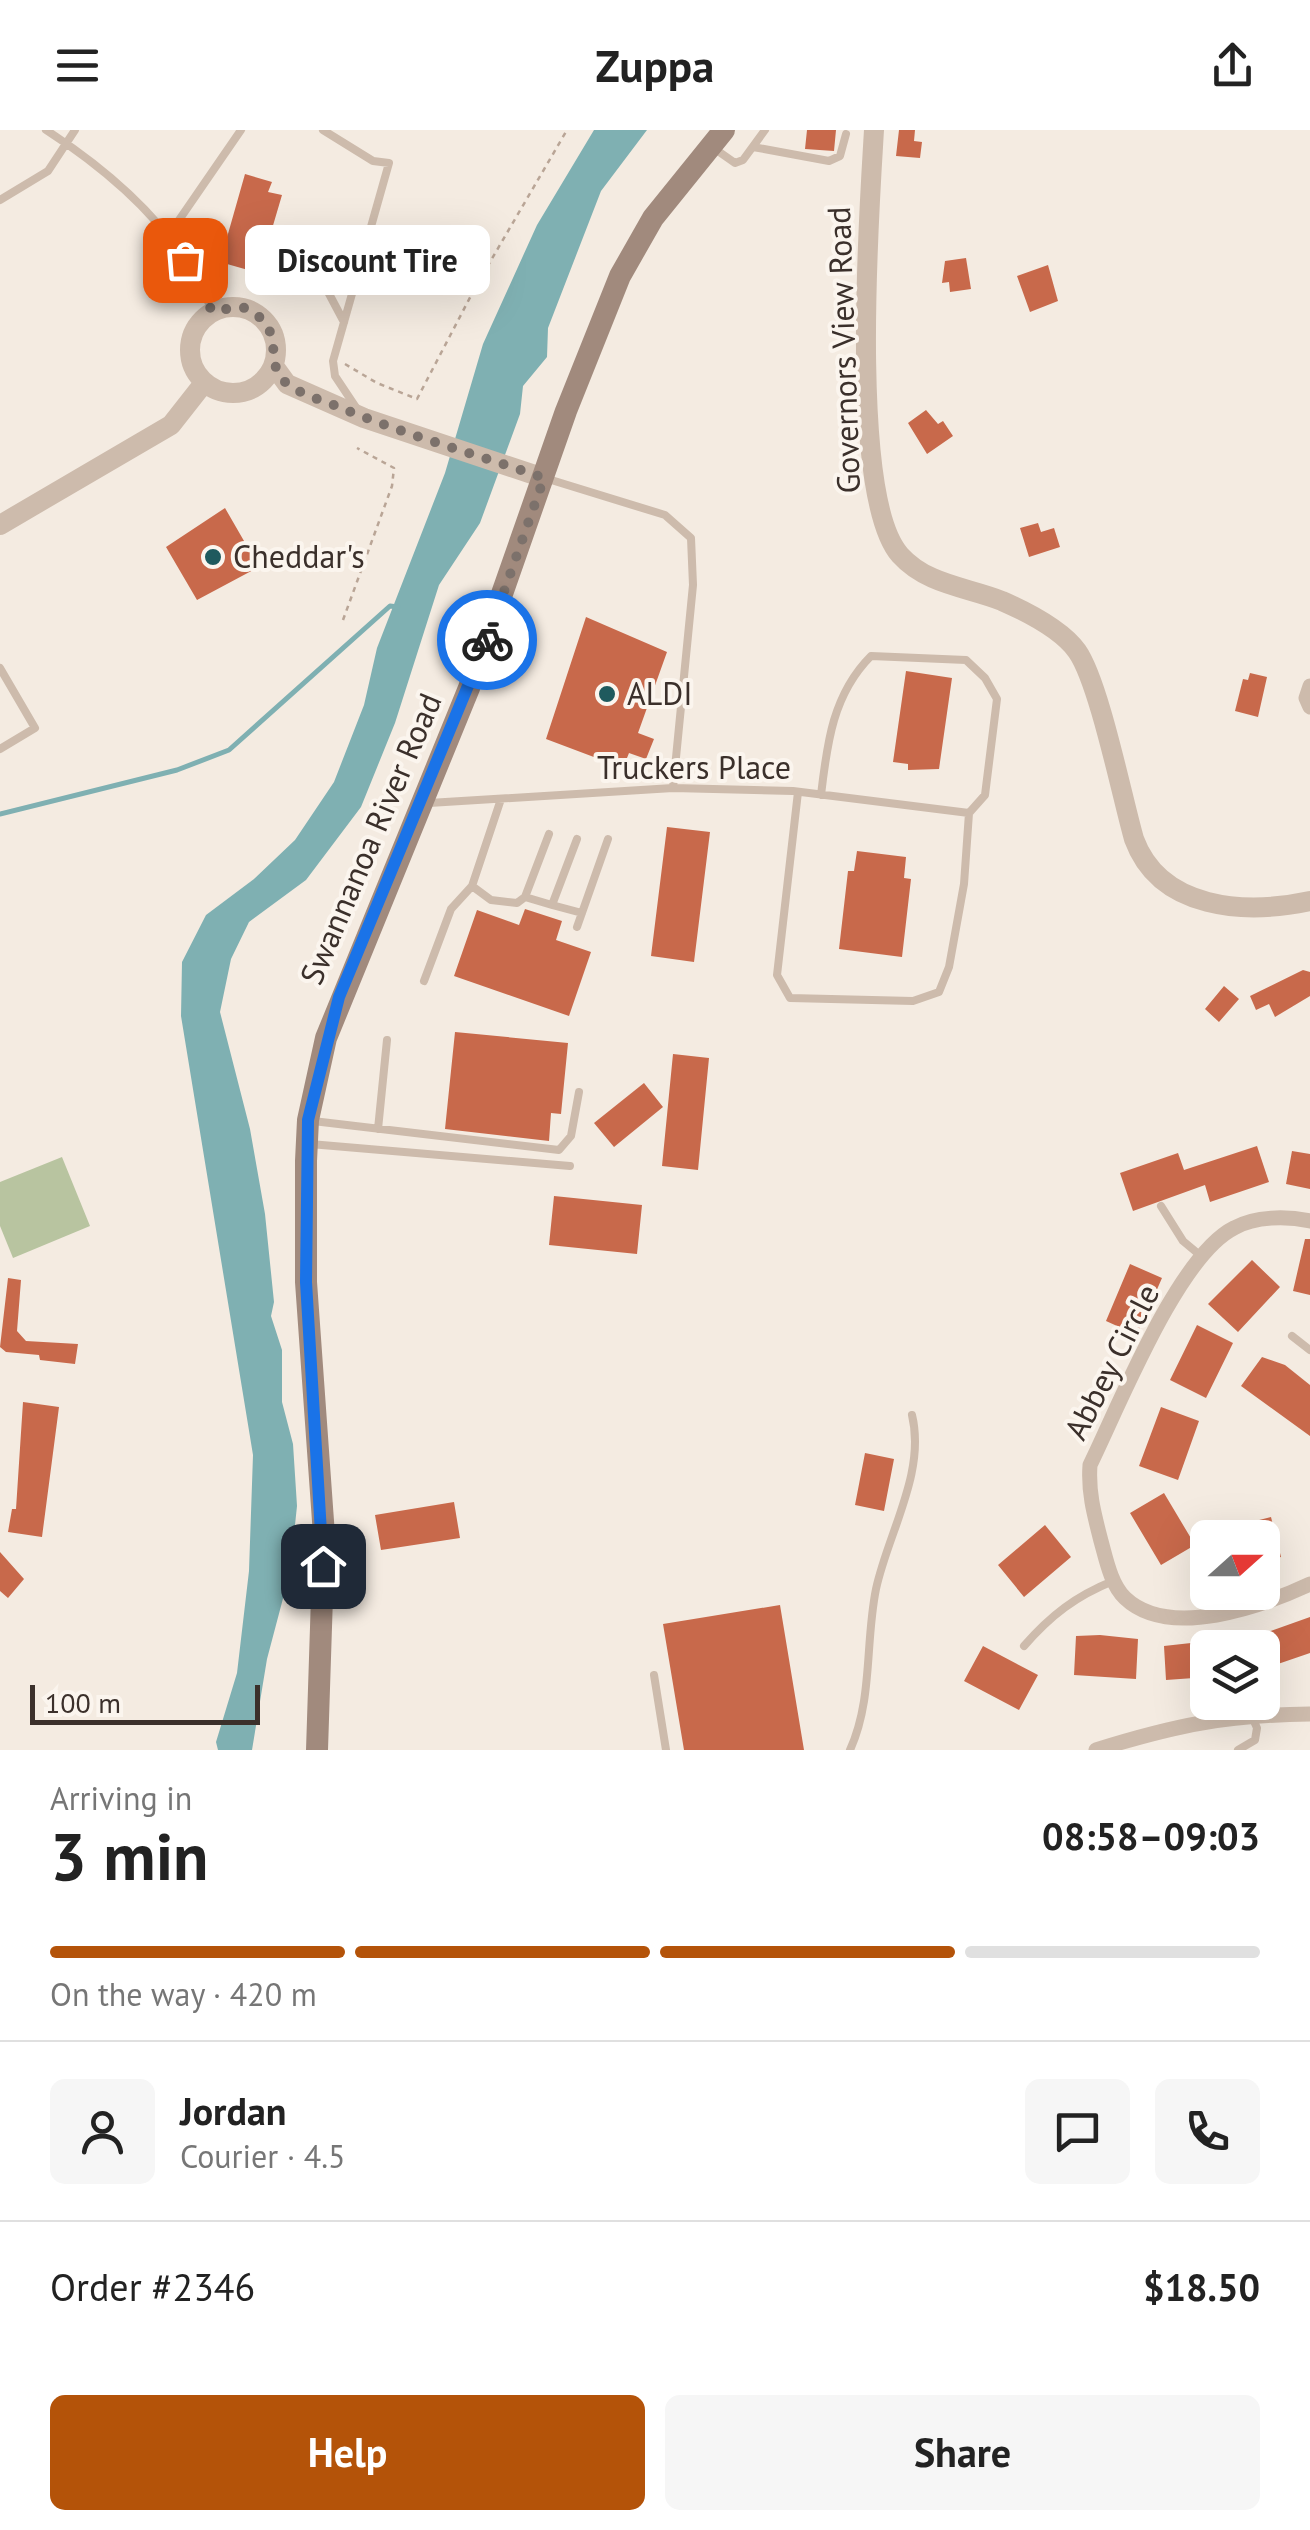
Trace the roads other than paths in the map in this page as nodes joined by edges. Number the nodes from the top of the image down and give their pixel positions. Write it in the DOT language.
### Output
graph roads {
  1 [pos="46,130"];
  2 [pos="75,130"];
  3 [pos="242,130"];
  4 [pos="323,130"];
  5 [pos="765,130"];
  6 [pos="846,132"];
  7 [pos="874,134"];
  8 [pos="718,138"];
  9 [pos="68,145"];
  10 [pos="753,147"];
  11 [pos="0,200"];
  12 [pos="168,236"];
  13 [pos="313,282"];
  14 [pos="212,311"];
  15 [pos="344,322"];
  16 [pos="274,366"];
  17 [pos="204,383"];
  18 [pos="364,418"];
  19 [pos="544,478"];
  20 [pos="0,525"];
  21 [pos="0,668"];
  22 [pos="1310,686"];
  23 [pos="1310,707"];
  24 [pos="0,749"];
  25 [pos="672,788"];
  26 [pos="798,792"];
  27 [pos="820,795"];
  28 [pos="501,799"];
  29 [pos="419,804"];
  30 [pos="969,812"];
  31 [pos="549,834"];
  32 [pos="577,839"];
  33 [pos="608,839"];
  34 [pos="472,886"];
  35 [pos="525,896"];
  36 [pos="1310,901"];
  37 [pos="552,904"];
  38 [pos="582,914"];
  39 [pos="577,927"];
  40 [pos="424,981"];
  41 [pos="387,1040"];
  42 [pos="579,1092"];
  43 [pos="378,1128"];
  44 [pos="308,1132"];
  45 [pos="570,1166"];
  46 [pos="1161,1206"];
  47 [pos="1310,1221"];
  48 [pos="1200,1256"];
  49 [pos="1292,1336"];
  50 [pos="1310,1350"];
  51 [pos="912,1415"];
  52 [pos="1113,1580"];
  53 [pos="1310,1584"];
  54 [pos="1024,1646"];
  55 [pos="654,1674"];
  56 [pos="1310,1714"];
  57 [pos="1280,1715"];
  58 [pos="1212,1720"];
  59 [pos="1254,1720"];
  60 [pos="316,1750"];
  61 [pos="666,1750"];
  62 [pos="850,1750"];
  63 [pos="1096,1750"];
  64 [pos="1238,1750"];
  1 -- 9 [label="lane"];
  2 -- 9 [label="lane"];
  3 -- 12 [label="lane"];
  4 -- 15 [label="lane"];
  5 -- 10 [label="lane"];
  6 -- 7 [label="lane"];
  6 -- 10 [label="lane"];
  7 -- 36 [label="street, Governors View Road"];
  8 -- 10 [label="lane"];
  8 -- 19 [label="main road, Swannanoa River Road"];
  9 -- 11 [label="lane"];
  9 -- 12 [label="lane"];
  12 -- 14 [label="lane"];
  13 -- 15 [label="lane"];
  14 -- 16 [label="street"];
  14 -- 17 [label="street"];
  15 -- 18 [label="lane"];
  16 -- 17 [label="street"];
  16 -- 18 [label="street"];
  17 -- 20 [label="street"];
  18 -- 19 [label="street"];
  19 -- 25 [label="lane"];
  19 -- 29 [label="main road, Swannanoa River Road"];
  21 -- 24 [label="lane"];
  22 -- 23 [label="street"];
  25 -- 26 [label="lane, Truckers Place"];
  25 -- 28 [label="lane, Truckers Place"];
  26 -- 27 [label="lane, Truckers Place"];
  26 -- 30 [label="lane"];
  27 -- 30 [label="lane, Truckers Place"];
  27 -- 30 [label="lane"];
  28 -- 29 [label="lane, Truckers Place"];
  28 -- 34 [label="lane"];
  29 -- 44 [label="main road, Swannanoa River Road"];
  31 -- 35 [label="lane"];
  32 -- 37 [label="lane"];
  33 -- 38 [label="lane"];
  34 -- 35 [label="lane"];
  34 -- 40 [label="lane"];
  35 -- 37 [label="lane"];
  37 -- 38 [label="lane"];
  38 -- 39 [label="lane"];
  41 -- 43 [label="lane"];
  42 -- 43 [label="lane"];
  43 -- 44 [label="lane"];
  44 -- 45 [label="lane"];
  44 -- 60 [label="main road, Swannanoa River Road"];
  46 -- 48 [label="lane"];
  47 -- 48 [label="street, Abbey Circle"];
  48 -- 52 [label="street, Abbey Circle"];
  49 -- 50 [label="lane"];
  51 -- 62 [label="lane"];
  52 -- 53 [label="street"];
  52 -- 54 [label="lane"];
  55 -- 61 [label="lane"];
  56 -- 57 [label="street"];
  58 -- 63 [label="street"];
  59 -- 64 [label="lane"];
}
